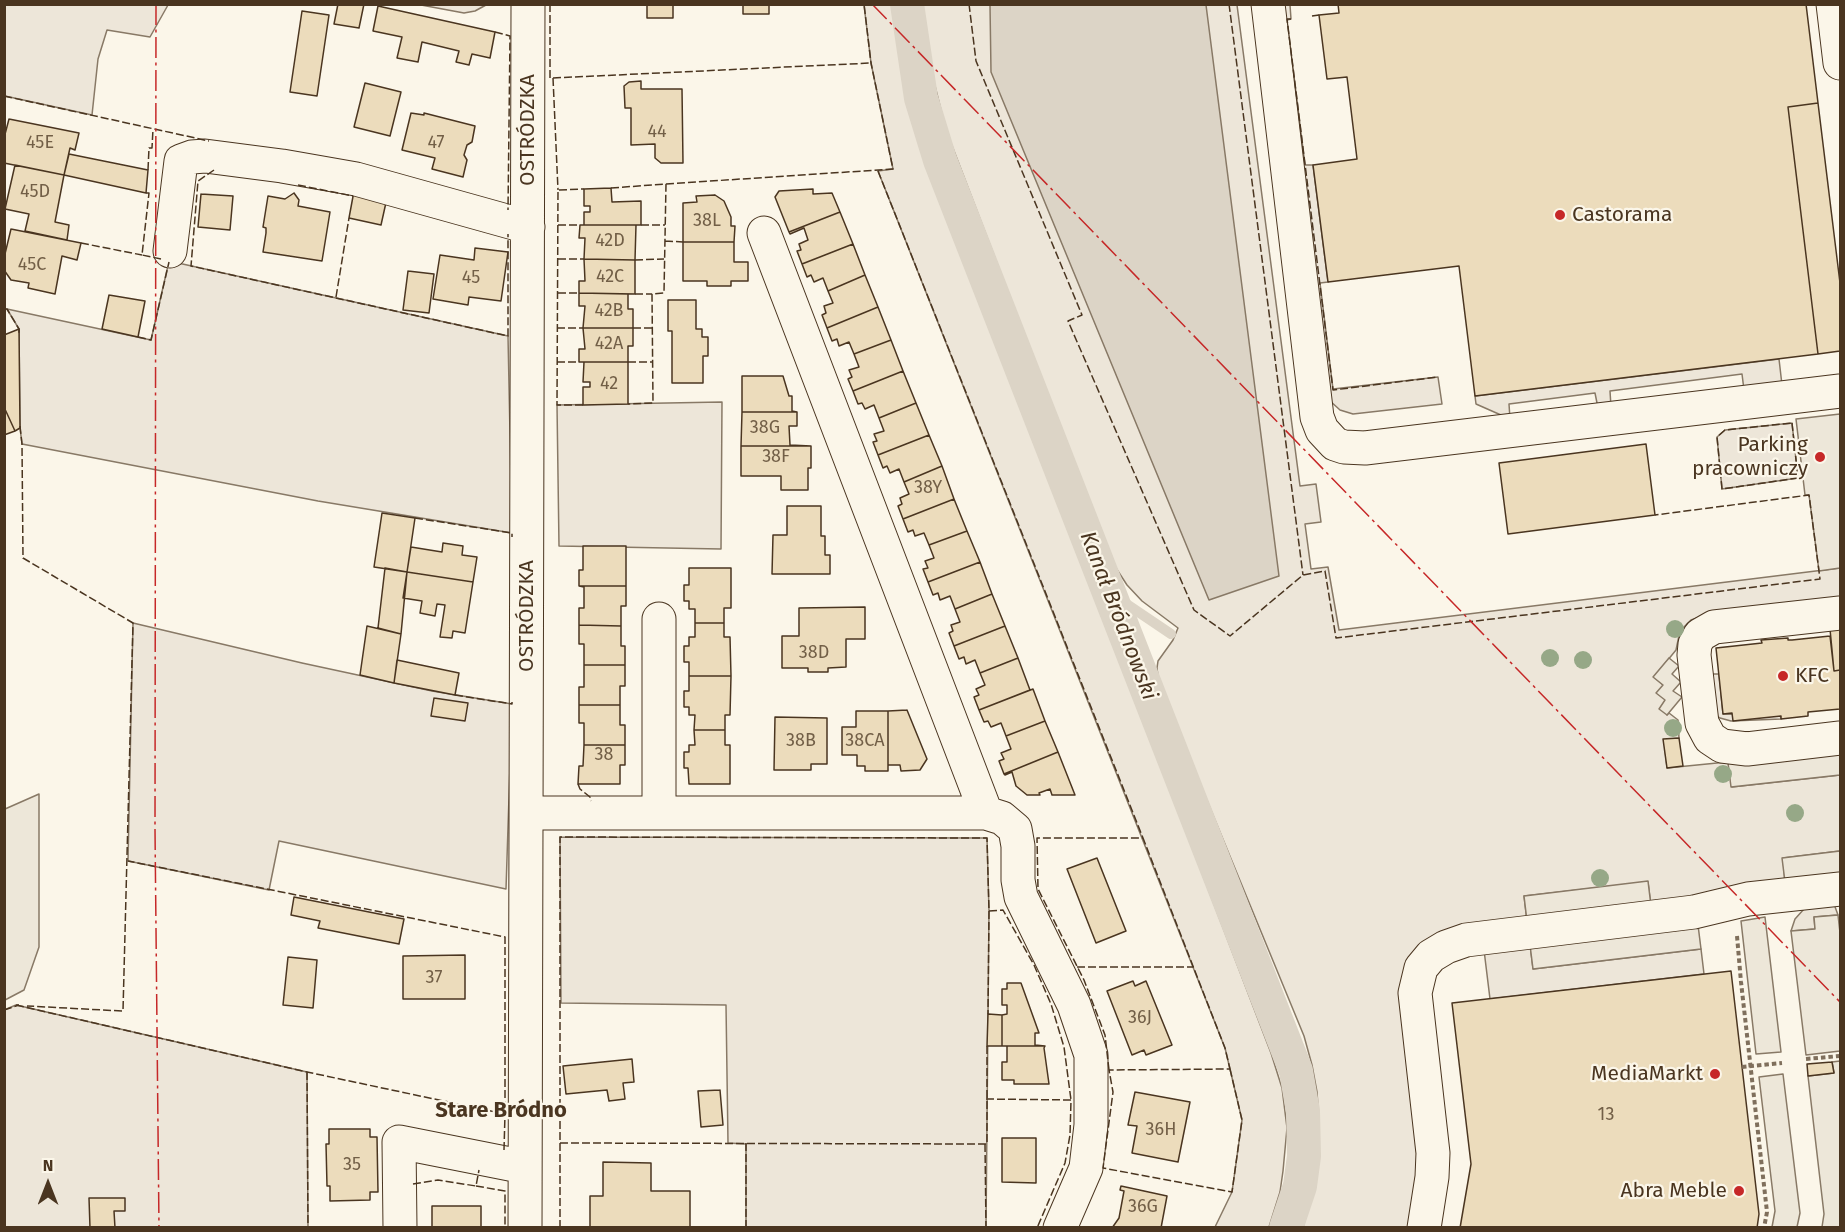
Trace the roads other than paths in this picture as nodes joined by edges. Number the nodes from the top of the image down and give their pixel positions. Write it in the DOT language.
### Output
graph roads {
  1 [pos="528,4"];
  2 [pos="1268,4"];
  3 [pos="1833,4"];
  4 [pos="1840,63"];
  5 [pos="528,227"];
  6 [pos="764,233"];
  7 [pos="170,251"];
  8 [pos="1840,391"];
  9 [pos="1840,613"];
  10 [pos="659,620"];
  11 [pos="1840,738"];
  12 [pos="527,813"];
  13 [pos="659,813"];
  14 [pos="986,813"];
  15 [pos="1840,889"];
  16 [pos="525,1167"];
  17 [pos="400,1227"];
  18 [pos="525,1227"];
  19 [pos="1060,1227"];
  20 [pos="1424,1227"];
  1 -- 5 [label="street, OSTRÓDZKA"];
  2 -- 8 [label="street"];
  3 -- 4 [label="street"];
  5 -- 7 [label="street"];
  5 -- 12 [label="street, OSTRÓDZKA"];
  6 -- 14 [label="street"];
  9 -- 11 [label="street"];
  10 -- 13 [label="street"];
  12 -- 13 [label="street"];
  12 -- 16 [label="street, OSTRÓDZKA"];
  13 -- 14 [label="street"];
  14 -- 19 [label="street"];
  15 -- 20 [label="street"];
  16 -- 17 [label="street"];
  16 -- 18 [label="street, OSTRÓDZKA"];
}
